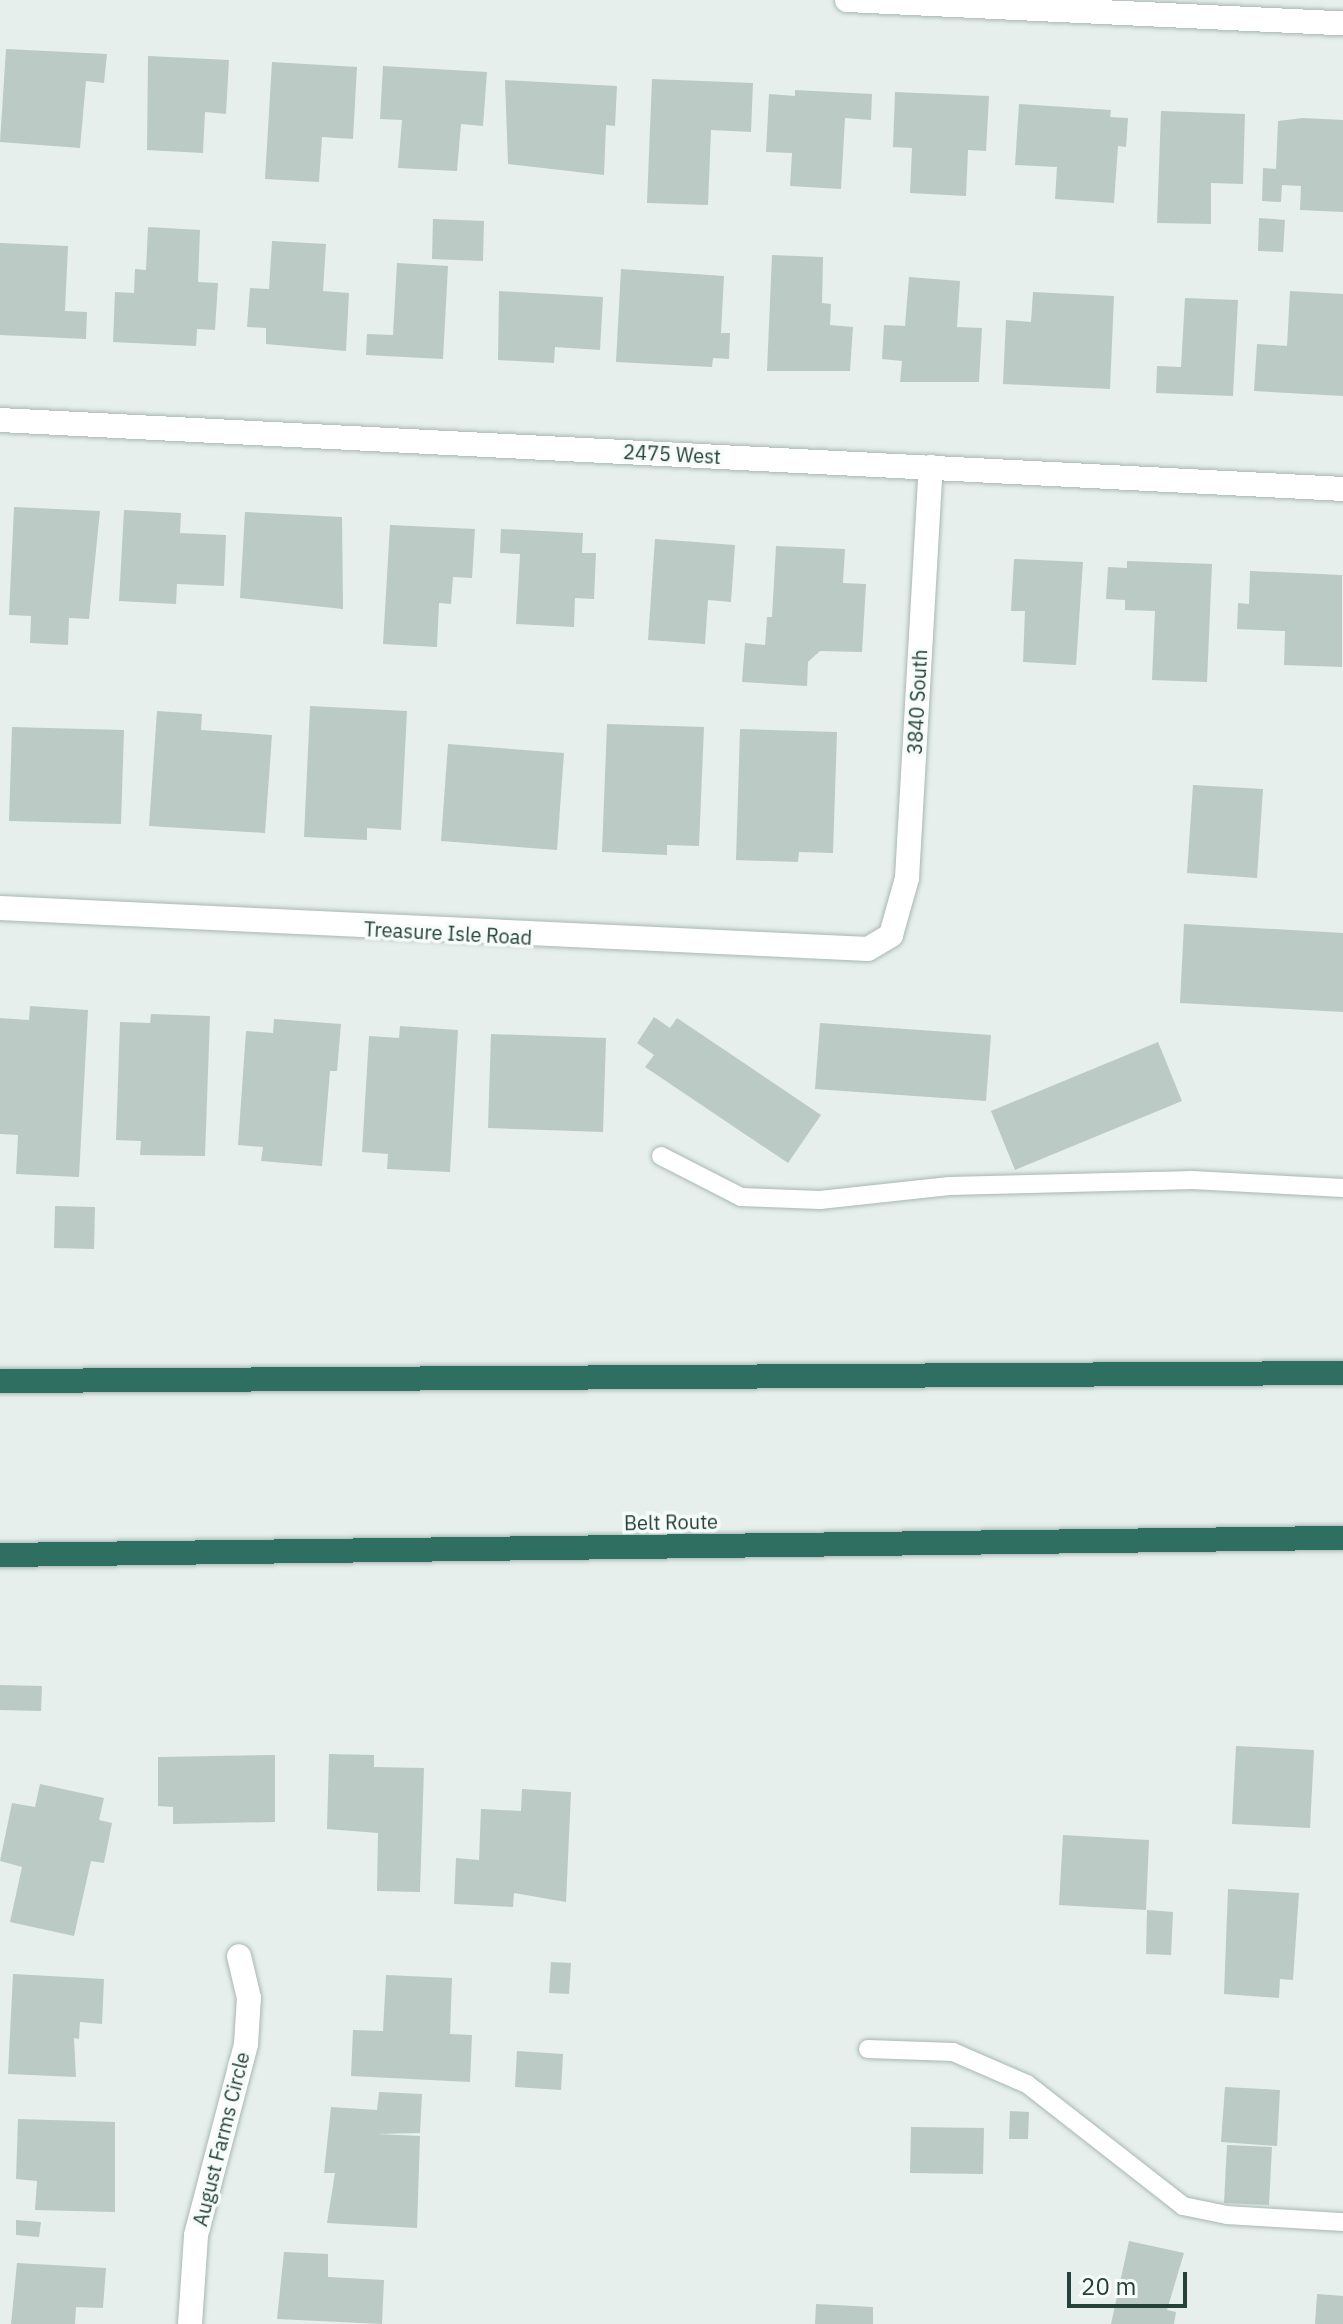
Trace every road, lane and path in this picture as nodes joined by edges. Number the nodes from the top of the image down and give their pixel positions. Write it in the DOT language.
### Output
graph roads {
  1 [pos="847,0"];
  2 [pos="1343,23"];
  3 [pos="0,420"];
  4 [pos="931,467"];
  5 [pos="1343,489"];
  6 [pos="0,908"];
  7 [pos="891,935"];
  8 [pos="661,1156"];
  9 [pos="1343,1188"];
  10 [pos="1343,1373"];
  11 [pos="0,1381"];
  12 [pos="1343,1538"];
  13 [pos="0,1555"];
  14 [pos="239,1956"];
  15 [pos="868,2049"];
  16 [pos="1343,2222"];
  17 [pos="190,2324"];
  1 -- 2 [label="street"];
  3 -- 4 [label="street, 2475 West"];
  4 -- 5 [label="street, 2475 West"];
  4 -- 7 [label="street, 3840 South"];
  6 -- 7 [label="street, Treasure Isle Road"];
  8 -- 9 [label="lane"];
  10 -- 11 [label="highway"];
  12 -- 13 [label="highway, Belt Route"];
  14 -- 17 [label="street, August Farms Circle"];
  15 -- 16 [label="lane"];
}
